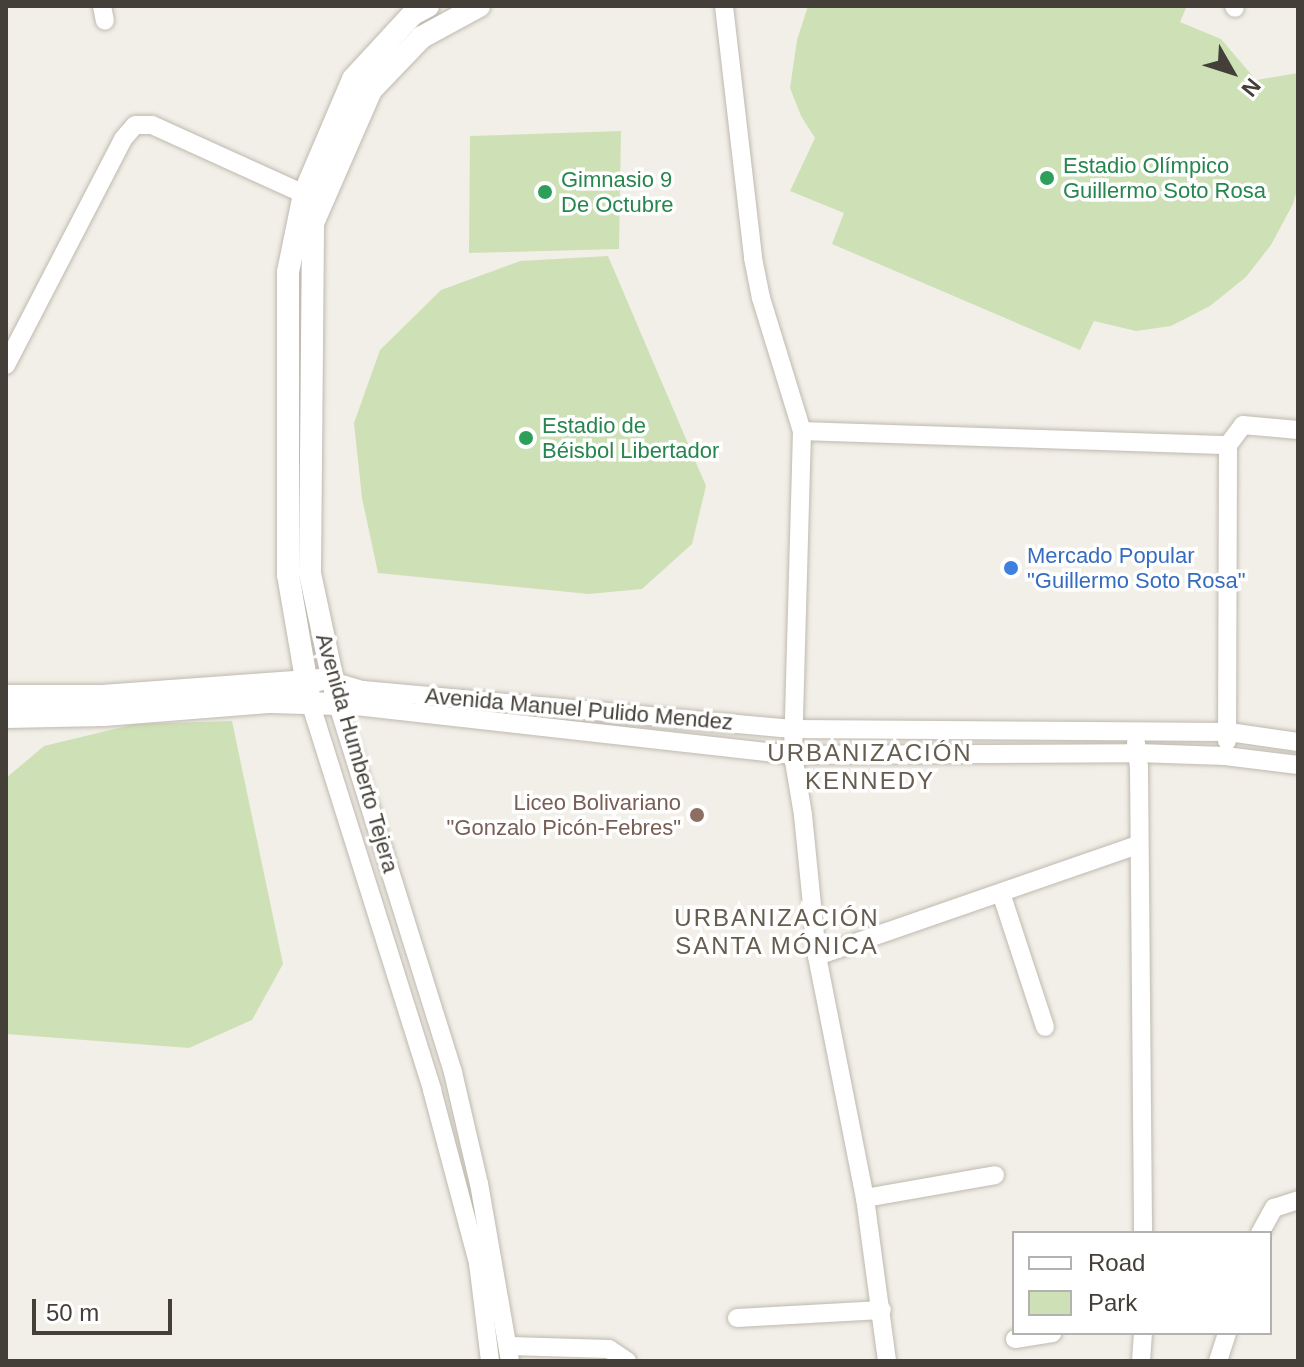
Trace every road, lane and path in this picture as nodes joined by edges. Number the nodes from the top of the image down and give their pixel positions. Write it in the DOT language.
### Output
graph roads {
  1 [pos="428,6"];
  2 [pos="479,6"];
  3 [pos="724,6"];
  4 [pos="304,194"];
  5 [pos="6,365"];
  6 [pos="1298,430"];
  7 [pos="802,431"];
  8 [pos="1228,445"];
  9 [pos="305,679"];
  10 [pos="331,681"];
  11 [pos="6,696"];
  12 [pos="310,702"];
  13 [pos="338,704"];
  14 [pos="6,717"];
  15 [pos="795,729"];
  16 [pos="1136,732"];
  17 [pos="1229,732"];
  18 [pos="1298,742"];
  19 [pos="1137,753"];
  20 [pos="793,755"];
  21 [pos="1225,756"];
  22 [pos="1298,765"];
  23 [pos="1138,845"];
  24 [pos="1001,893"];
  25 [pos="817,956"];
  26 [pos="1045,1027"];
  27 [pos="995,1175"];
  28 [pos="865,1198"];
  29 [pos="1298,1200"];
  30 [pos="1143,1231"];
  31 [pos="1261,1231"];
  32 [pos="882,1310"];
  33 [pos="737,1318"];
  34 [pos="1040,1335"];
  35 [pos="1143,1335"];
  36 [pos="1226,1335"];
  37 [pos="1015,1339"];
  38 [pos="510,1353"];
  39 [pos="490,1361"];
  40 [pos="627,1361"];
  41 [pos="887,1361"];
  42 [pos="1141,1361"];
  43 [pos="1218,1361"];
  1 -- 4 [label="street, Avenida Humberto Tejera"];
  2 -- 10 [label="street, Avenida Humberto Tejera"];
  3 -- 7 [label="street"];
  4 -- 5 [label="street"];
  4 -- 9 [label="street, Avenida Humberto Tejera"];
  6 -- 8 [label="street"];
  7 -- 8 [label="street"];
  7 -- 15 [label="street"];
  8 -- 17 [label="street"];
  9 -- 10 [label="street, Avenida Manuel Pulido Mendez"];
  9 -- 11 [label="street, Avenida Manuel Pulido Mendez"];
  9 -- 12 [label="street, Avenida Humberto Tejera"];
  10 -- 13 [label="street, Avenida Humberto Tejera"];
  10 -- 15 [label="street, Avenida Manuel Pulido Mendez"];
  12 -- 13 [label="street"];
  12 -- 14 [label="street"];
  12 -- 39 [label="street, Avenida Humberto Tejera"];
  13 -- 20 [label="street"];
  13 -- 38 [label="street, Avenida Humberto Tejera"];
  15 -- 16 [label="street, Avenida Manuel Pulido Mendez"];
  15 -- 20 [label="street"];
  16 -- 17 [label="street, Avenida Manuel Pulido Mendez"];
  16 -- 19 [label="street"];
  17 -- 18 [label="street, Avenida Manuel Pulido Mendez"];
  17 -- 21 [label="street"];
  19 -- 20 [label="street"];
  19 -- 21 [label="street"];
  19 -- 23 [label="street"];
  20 -- 25 [label="street"];
  21 -- 22 [label="street"];
  23 -- 24 [label="street"];
  23 -- 30 [label="street"];
  24 -- 25 [label="street"];
  24 -- 26 [label="street"];
  25 -- 28 [label="street"];
  27 -- 28 [label="street"];
  28 -- 32 [label="street"];
  29 -- 31 [label="street"];
  32 -- 33 [label="street"];
  32 -- 41 [label="street"];
  34 -- 37 [label="street"];
  35 -- 42 [label="street"];
  36 -- 43 [label="street"];
  38 -- 40 [label="street"];
}
